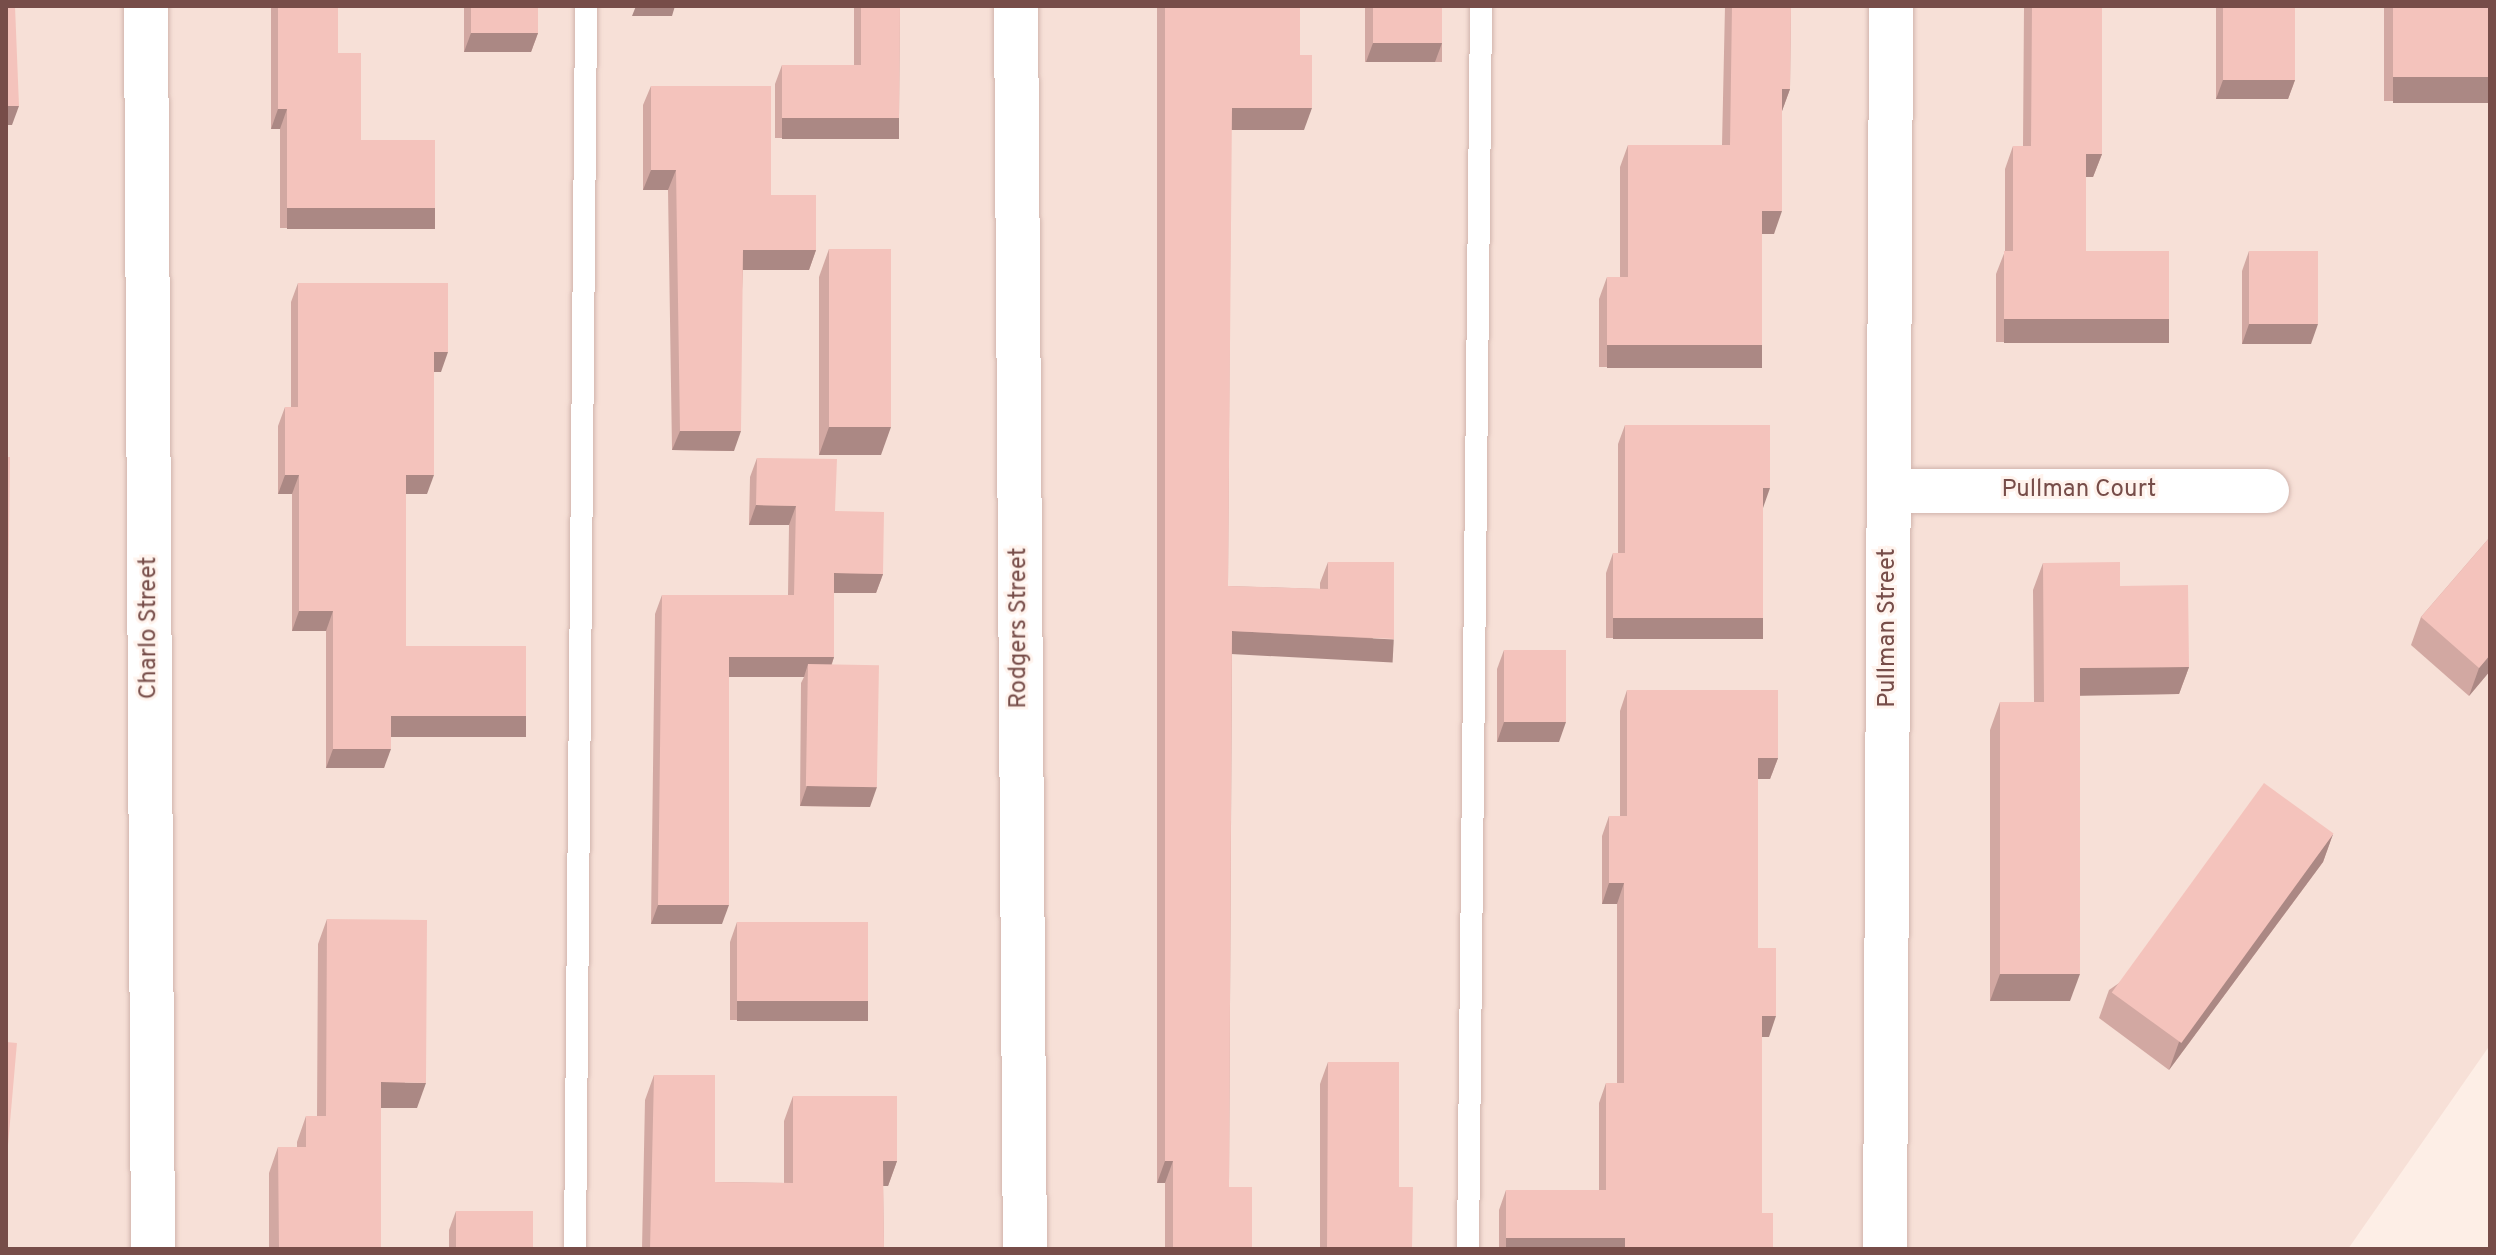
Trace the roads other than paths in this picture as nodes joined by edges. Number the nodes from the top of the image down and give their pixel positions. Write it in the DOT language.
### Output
graph roads {
  1 [pos="146,6"];
  2 [pos="586,6"];
  3 [pos="1016,6"];
  4 [pos="1481,6"];
  5 [pos="1891,6"];
  6 [pos="1890,491"];
  7 [pos="2267,491"];
  8 [pos="153,1249"];
  9 [pos="575,1249"];
  10 [pos="1025,1249"];
  11 [pos="1468,1249"];
  12 [pos="1885,1249"];
  1 -- 8 [label="street, Charlo Street"];
  2 -- 9 [label="lane"];
  3 -- 10 [label="street, Rodgers Street"];
  4 -- 11 [label="lane"];
  5 -- 6 [label="street, Pullman Street"];
  6 -- 7 [label="street, Pullman Court"];
  6 -- 12 [label="street, Pullman Street"];
}
